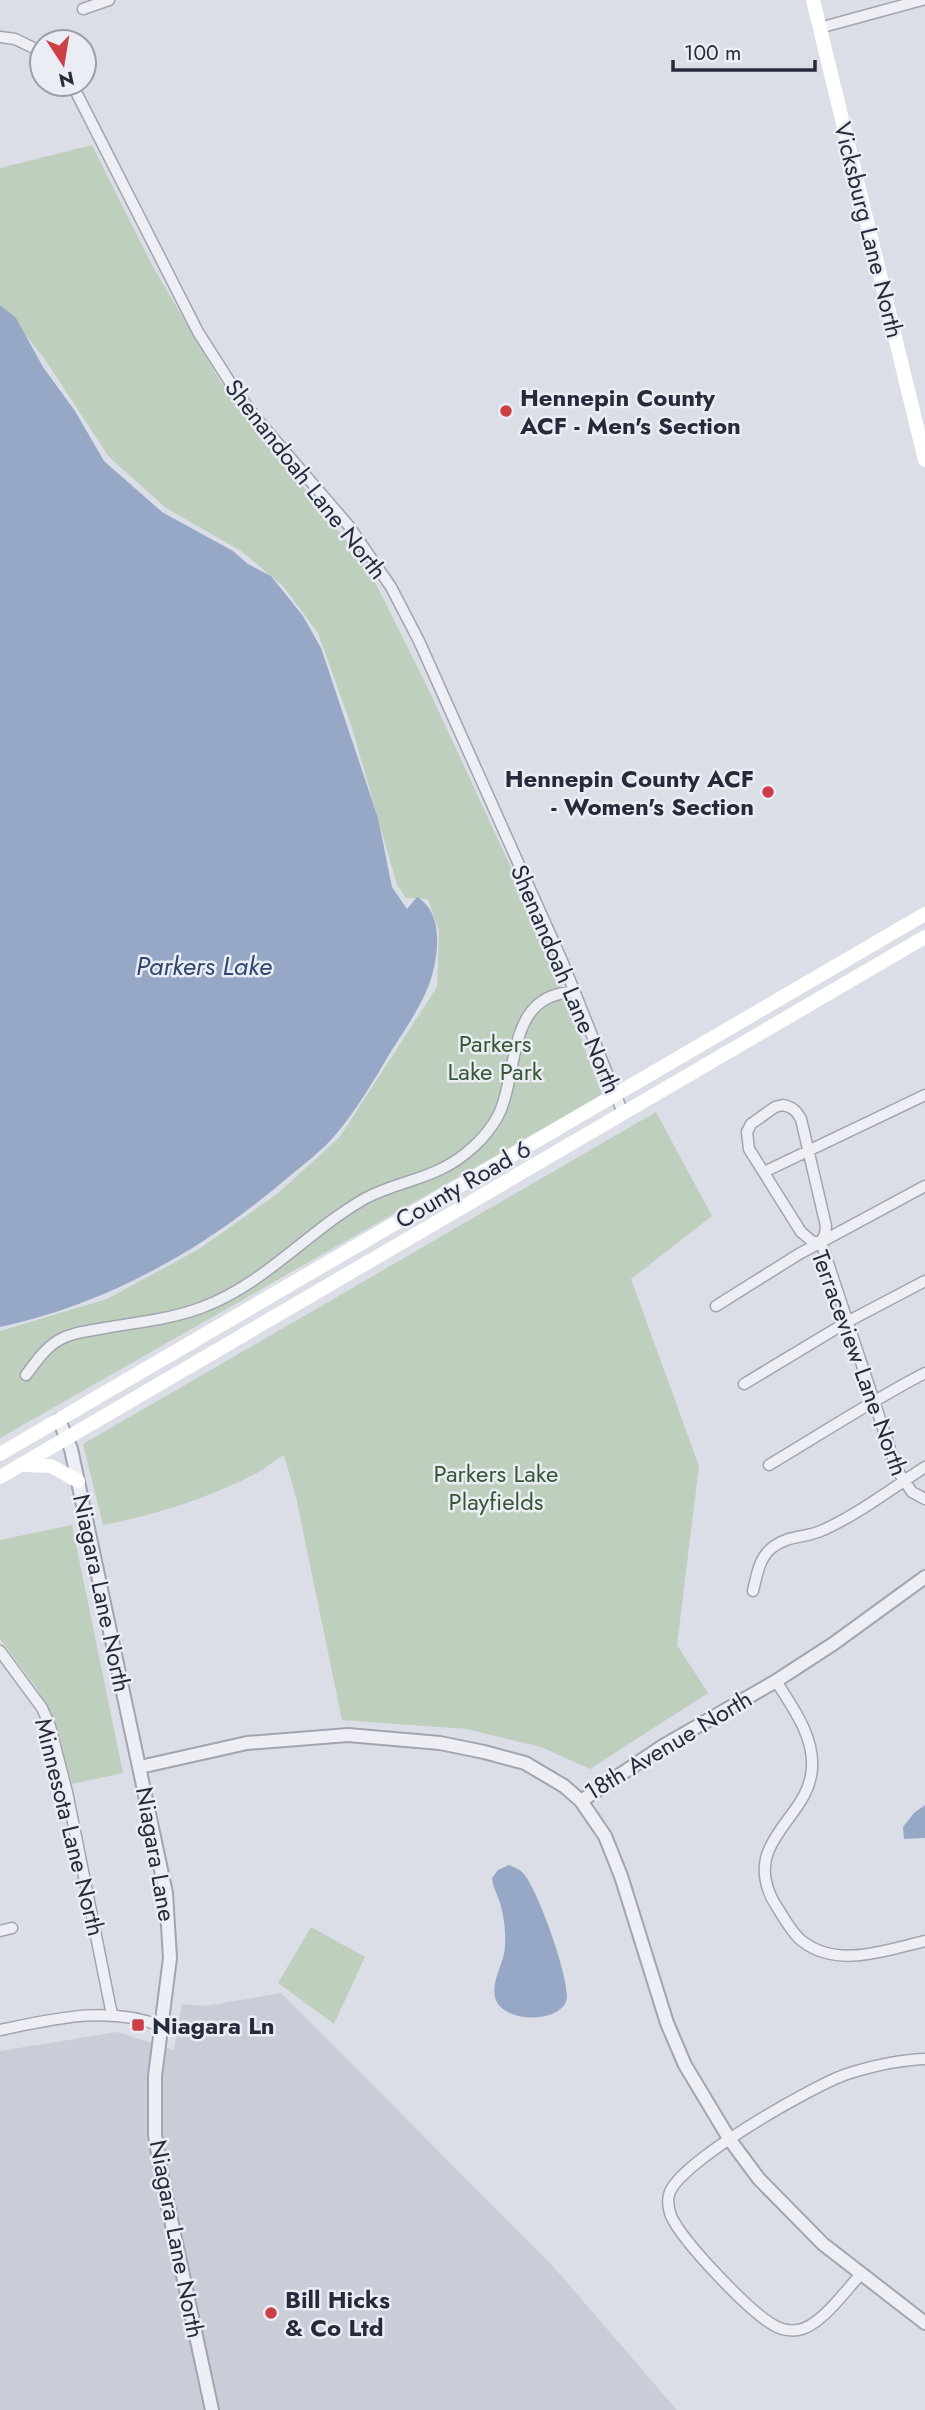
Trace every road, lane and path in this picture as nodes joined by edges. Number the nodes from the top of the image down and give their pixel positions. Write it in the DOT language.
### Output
graph roads {
  1 [pos="109,0"];
  2 [pos="813,0"];
  3 [pos="922,0"];
  4 [pos="83,9"];
  5 [pos="820,28"];
  6 [pos="0,37"];
  7 [pos="28,45"];
  8 [pos="79,98"];
  9 [pos="925,460"];
  10 [pos="925,914"];
  11 [pos="925,937"];
  12 [pos="925,947"];
  13 [pos="859,976"];
  14 [pos="575,992"];
  15 [pos="615,1095"];
  16 [pos="925,1095"];
  17 [pos="623,1113"];
  18 [pos="808,1150"];
  19 [pos="764,1172"];
  20 [pos="925,1186"];
  21 [pos="821,1242"];
  22 [pos="925,1281"];
  23 [pos="716,1306"];
  24 [pos="847,1322"];
  25 [pos="925,1373"];
  26 [pos="26,1375"];
  27 [pos="744,1384"];
  28 [pos="873,1400"];
  29 [pos="59,1420"];
  30 [pos="67,1439"];
  31 [pos="0,1454"];
  32 [pos="21,1465"];
  33 [pos="769,1465"];
  34 [pos="925,1467"];
  35 [pos="0,1477"];
  36 [pos="78,1481"];
  37 [pos="903,1481"];
  38 [pos="925,1499"];
  39 [pos="925,1577"];
  40 [pos="753,1591"];
  41 [pos="0,1651"];
  42 [pos="776,1681"];
  43 [pos="140,1767"];
  44 [pos="581,1801"];
  45 [pos="12,1928"];
  46 [pos="0,1931"];
  47 [pos="925,1941"];
  48 [pos="112,2015"];
  49 [pos="161,2026"];
  50 [pos="0,2030"];
  51 [pos="925,2059"];
  52 [pos="730,2140"];
  53 [pos="861,2274"];
  54 [pos="925,2323"];
  55 [pos="212,2410"];
  1 -- 4 [label="street"];
  2 -- 5 [label="main road, Vicksburg Lane North"];
  3 -- 5 [label="street"];
  5 -- 9 [label="main road, Vicksburg Lane North"];
  6 -- 7 [label="street"];
  8 -- 14 [label="street, Shenandoah Lane North"];
  10 -- 15 [label="main road, County Road 6"];
  11 -- 13 [label="main road, County Road 6"];
  12 -- 13 [label="main road"];
  13 -- 17 [label="main road, County Road 6"];
  14 -- 15 [label="street, Shenandoah Lane North"];
  14 -- 26 [label="street"];
  15 -- 17 [label="street, Shenandoah Lane North"];
  15 -- 29 [label="main road, County Road 6"];
  16 -- 18 [label="street"];
  17 -- 30 [label="main road, County Road 6"];
  18 -- 19 [label="street"];
  18 -- 19 [label="street, Terraceview Lane North"];
  18 -- 21 [label="street"];
  19 -- 21 [label="street, Terraceview Lane North"];
  20 -- 21 [label="street"];
  21 -- 23 [label="street"];
  21 -- 24 [label="street, Terraceview Lane North"];
  22 -- 24 [label="street"];
  24 -- 27 [label="street"];
  24 -- 28 [label="street, Terraceview Lane North"];
  25 -- 28 [label="street"];
  28 -- 33 [label="street"];
  28 -- 37 [label="street, Terraceview Lane North"];
  29 -- 30 [label="street, Niagara Lane North"];
  29 -- 31 [label="main road, County Road 6"];
  30 -- 32 [label="main road, County Road 6"];
  30 -- 36 [label="street, Niagara Lane North"];
  32 -- 35 [label="main road, County Road 6"];
  32 -- 36 [label="main road"];
  34 -- 37 [label="street"];
  36 -- 43 [label="street, Niagara Lane North"];
  37 -- 38 [label="street, Terraceview Lane North"];
  37 -- 40 [label="street"];
  39 -- 42 [label="street, 18th Avenue North"];
  41 -- 48 [label="street, Minnesota Lane North"];
  42 -- 44 [label="street, 18th Avenue North"];
  42 -- 47 [label="street"];
  43 -- 44 [label="street, 18th Avenue North"];
  43 -- 49 [label="street, Niagara Lane"];
  44 -- 52 [label="street"];
  45 -- 46 [label="street"];
  48 -- 49 [label="street"];
  48 -- 50 [label="street"];
  49 -- 55 [label="street, Niagara Lane North"];
  51 -- 52 [label="street"];
  52 -- 53 [label="street"];
  52 -- 53 [label="street"];
  53 -- 54 [label="street"];
}
